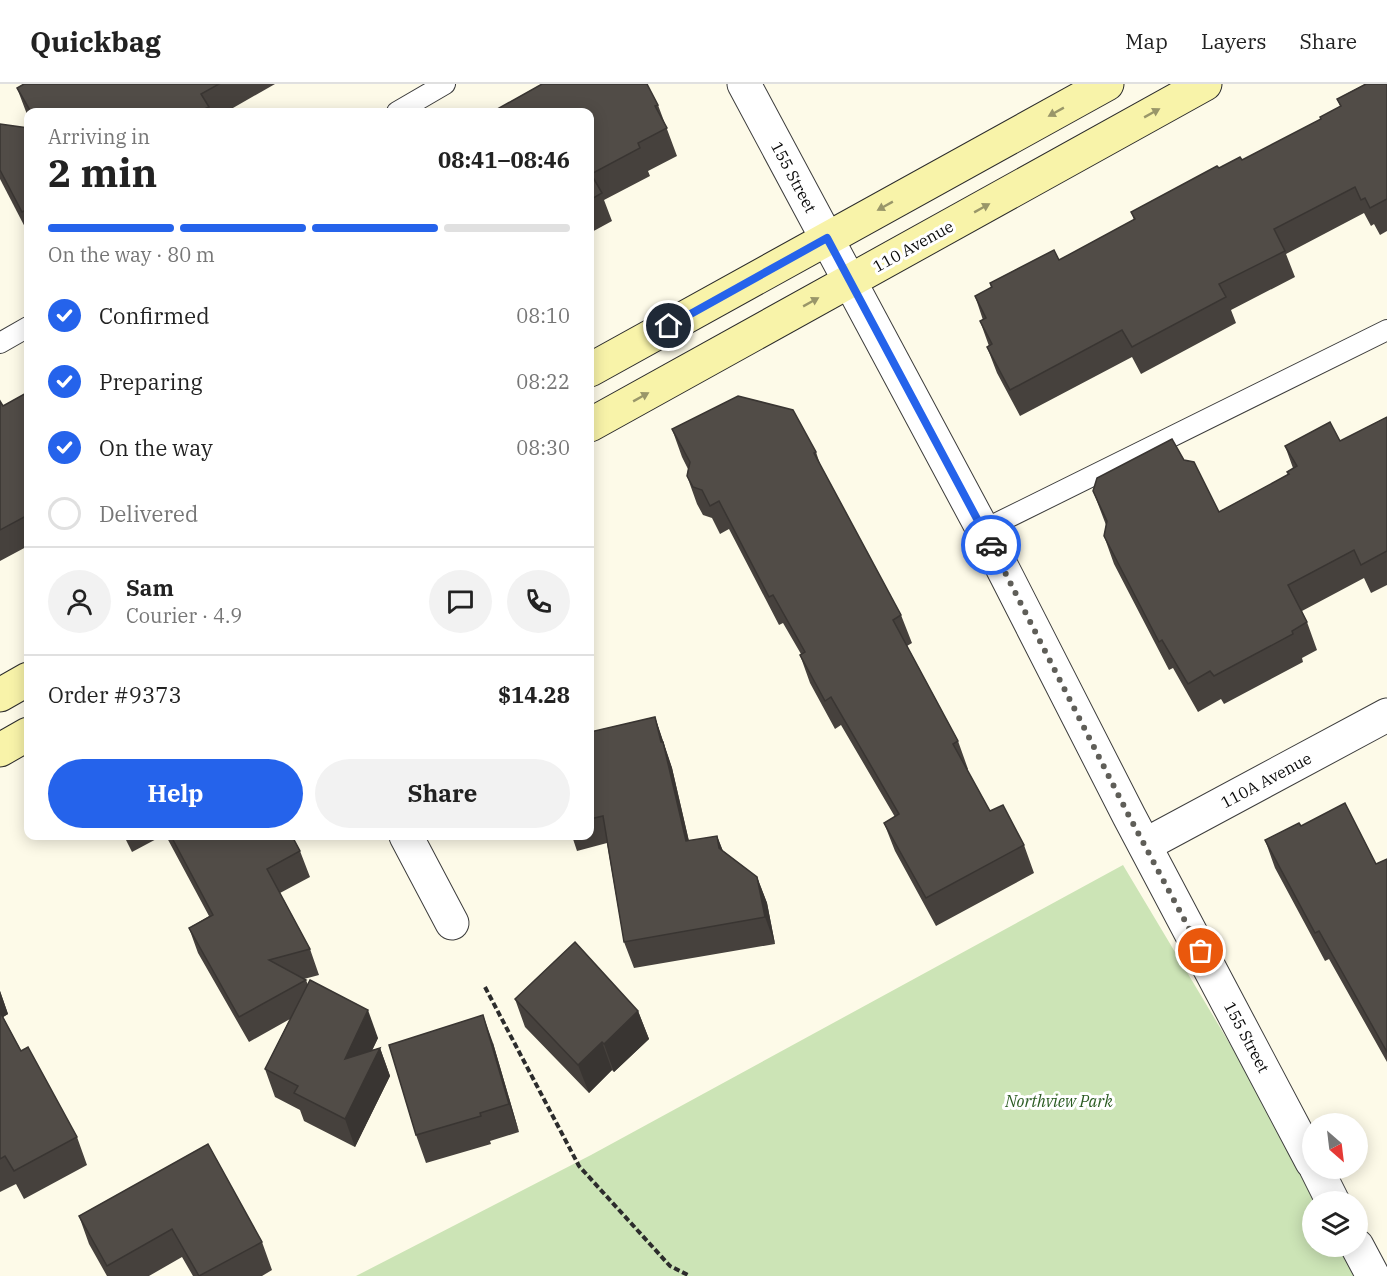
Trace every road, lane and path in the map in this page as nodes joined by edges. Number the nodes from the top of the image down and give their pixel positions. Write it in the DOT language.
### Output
graph roads {
  1 [pos="445,84"];
  2 [pos="744,84"];
  3 [pos="1107,84"];
  4 [pos="1205,84"];
  5 [pos="404,108"];
  6 [pos="827,238"];
  7 [pos="849,281"];
  8 [pos="24,329"];
  9 [pos="1387,330"];
  10 [pos="0,343"];
  11 [pos="594,368"];
  12 [pos="594,423"];
  13 [pos="983,530"];
  14 [pos="24,681"];
  15 [pos="0,695"];
  16 [pos="1387,714"];
  17 [pos="24,736"];
  18 [pos="0,750"];
  19 [pos="408,840"];
  20 [pos="1146,845"];
  21 [pos="452,923"];
  22 [pos="485,987"];
  23 [pos="1302,1143"];
  24 [pos="1363,1257"];
  25 [pos="690,1276"];
  26 [pos="1373,1276"];
  1 -- 5 [label="lane"];
  2 -- 6 [label="street, 155 Street"];
  3 -- 6 [label="street, one-way"];
  7 -- 4 [label="street, 110 Avenue, one-way"];
  6 -- 7 [label="street, 155 Street"];
  6 -- 11 [label="street"];
  12 -- 7 [label="street, 110 Avenue, one-way"];
  7 -- 13 [label="street, 155 Street"];
  8 -- 10 [label="lane"];
  9 -- 13 [label="lane"];
  13 -- 20 [label="street, 155 Street"];
  14 -- 15 [label="street"];
  16 -- 20 [label="street, 110A Avenue"];
  17 -- 18 [label="street"];
  19 -- 21 [label="street"];
  20 -- 23 [label="street, 155 Street"];
  22 -- 25 [label="path"];
  24 -- 26 [label="street"];
}
